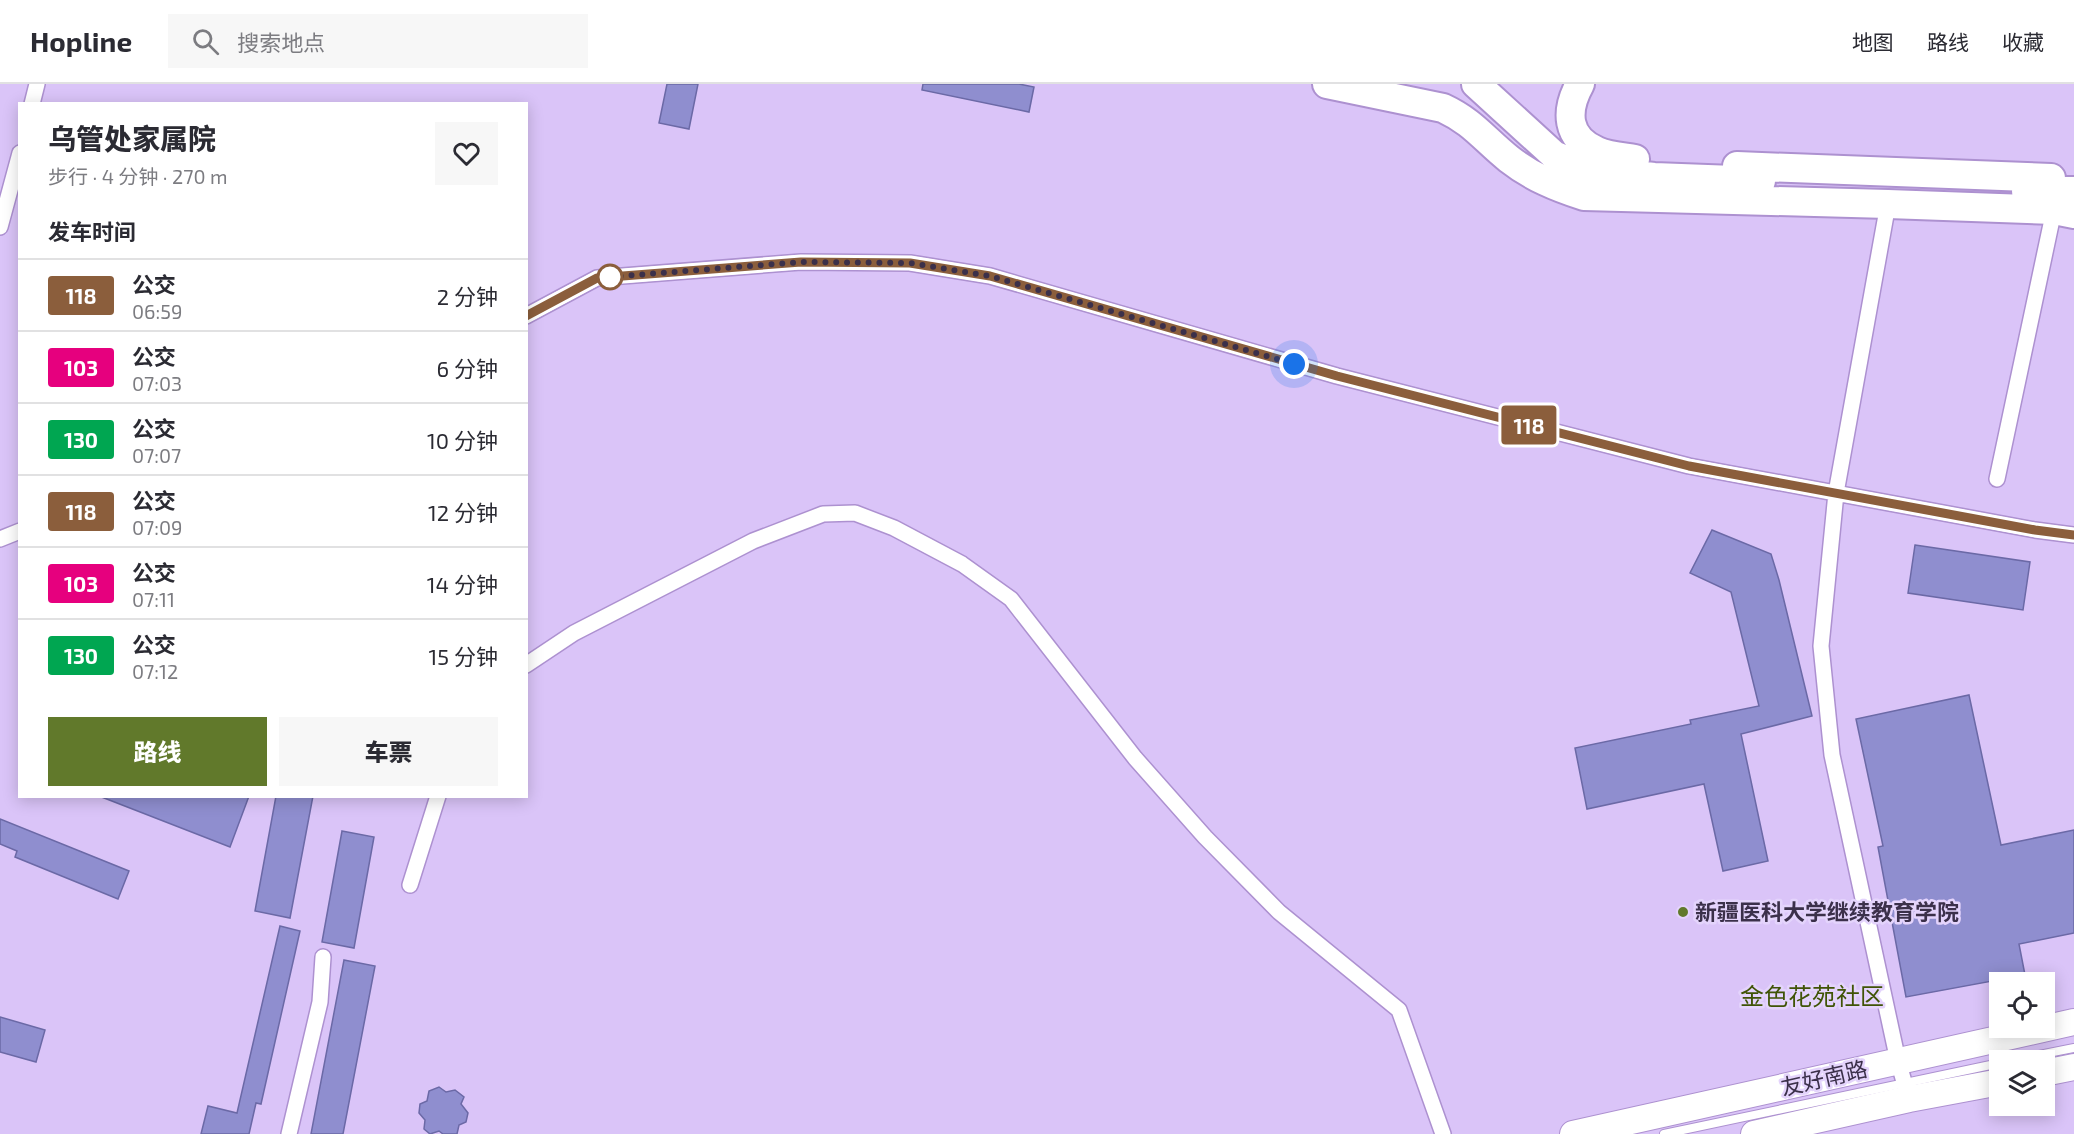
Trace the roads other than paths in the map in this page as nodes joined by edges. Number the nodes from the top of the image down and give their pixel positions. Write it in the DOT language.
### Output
graph roads {
  1 [pos="38,84"];
  2 [pos="1327,84"];
  3 [pos="1476,84"];
  4 [pos="1580,84"];
  5 [pos="33,102"];
  6 [pos="18,160"];
  7 [pos="1652,169"];
  8 [pos="2074,178"];
  9 [pos="1888,204"];
  10 [pos="2067,205"];
  11 [pos="0,227"];
  12 [pos="528,315"];
  13 [pos="1997,479"];
  14 [pos="1836,493"];
  15 [pos="18,532"];
  16 [pos="2074,535"];
  17 [pos="0,539"];
  18 [pos="528,663"];
  19 [pos="437,798"];
  20 [pos="410,885"];
  21 [pos="323,957"];
  22 [pos="2074,1022"];
  23 [pos="2074,1048"];
  24 [pos="2055,1052"];
  25 [pos="1989,1065"];
  26 [pos="2074,1067"];
  27 [pos="2055,1071"];
  28 [pos="1904,1081"];
  29 [pos="1989,1082"];
  30 [pos="289,1134"];
  31 [pos="1443,1134"];
  32 [pos="1573,1134"];
  33 [pos="1664,1134"];
  34 [pos="1754,1134"];
  1 -- 5 [label="street"];
  2 -- 9 [label="highway"];
  3 -- 7 [label="highway"];
  4 -- 7 [label="highway"];
  6 -- 11 [label="street"];
  7 -- 8 [label="highway"];
  7 -- 10 [label="highway"];
  9 -- 10 [label="highway"];
  9 -- 14 [label="street"];
  10 -- 13 [label="street"];
  12 -- 14 [label="street"];
  14 -- 16 [label="street"];
  14 -- 28 [label="street"];
  15 -- 17 [label="street"];
  18 -- 31 [label="street"];
  19 -- 20 [label="street"];
  21 -- 30 [label="street"];
  22 -- 28 [label="main road, 友好南路"];
  23 -- 24 [label="lane"];
  25 -- 28 [label="lane"];
  26 -- 27 [label="main road"];
  28 -- 29 [label="main road, 友好南路"];
  28 -- 32 [label="main road, 友好南路"];
  28 -- 33 [label="lane"];
  28 -- 34 [label="main road, 友好南路"];
}
